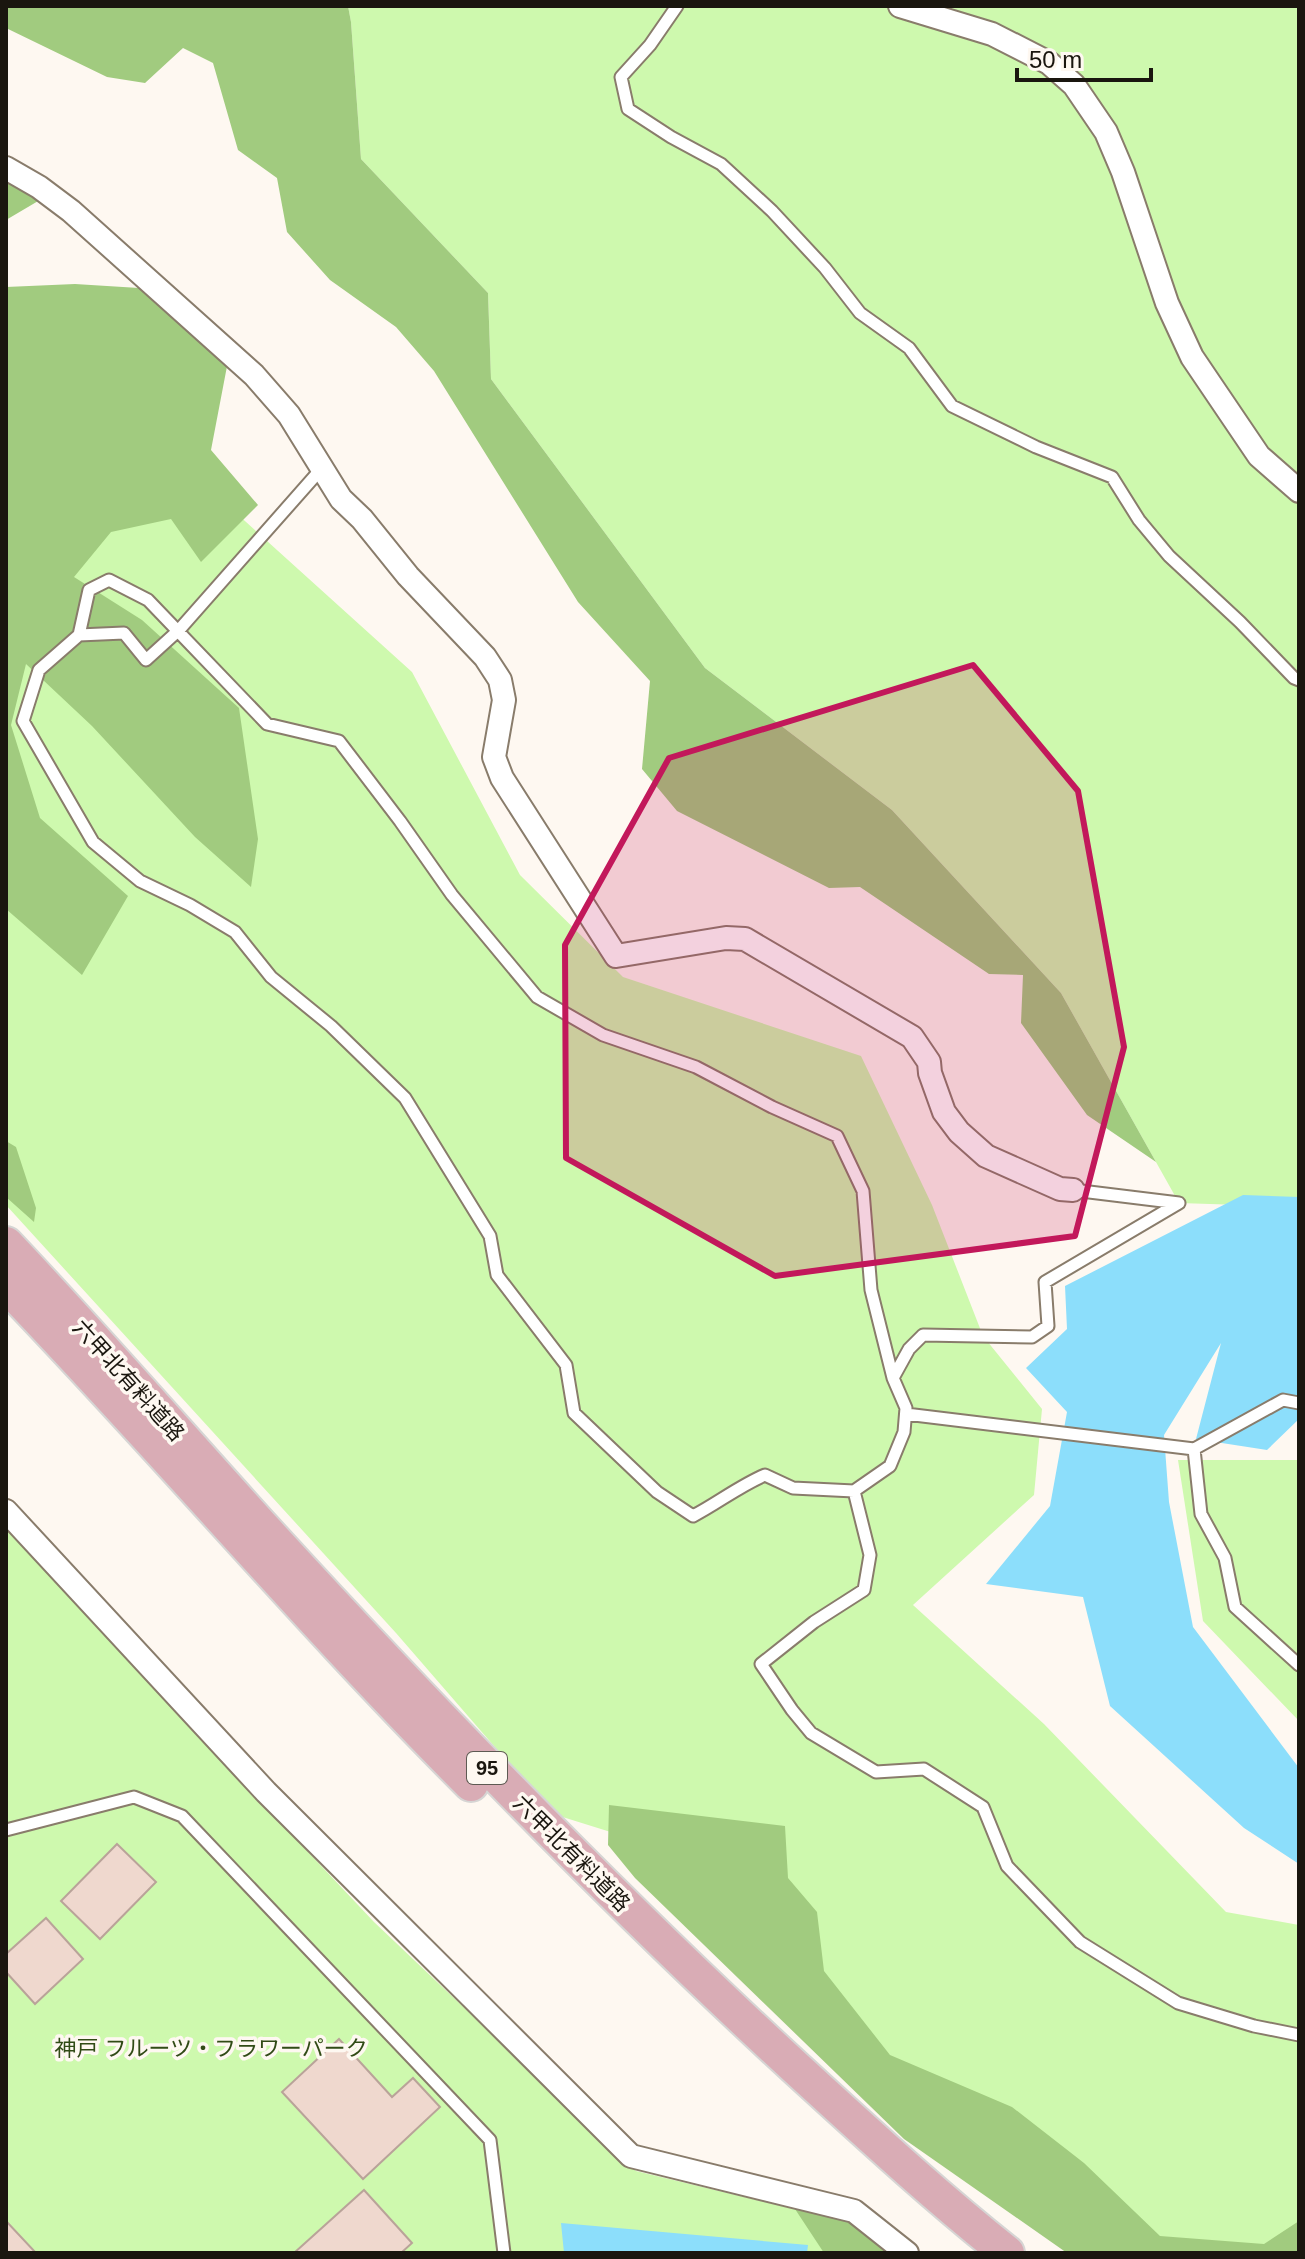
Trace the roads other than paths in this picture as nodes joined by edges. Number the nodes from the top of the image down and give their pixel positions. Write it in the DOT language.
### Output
graph roads {
  1 [pos="677,6"];
  2 [pos="900,6"];
  3 [pos="6,168"];
  4 [pos="322,468"];
  5 [pos="1299,491"];
  6 [pos="179,630"];
  7 [pos="79,635"];
  8 [pos="1299,680"];
  9 [pos="1073,1190"];
  10 [pos="6,1244"];
  11 [pos="6,1285"];
  12 [pos="6,1293"];
  13 [pos="54,1335"];
  14 [pos="893,1378"];
  15 [pos="1299,1403"];
  16 [pos="906,1414"];
  17 [pos="1194,1449"];
  18 [pos="854,1491"];
  19 [pos="6,1511"];
  20 [pos="1299,1665"];
  21 [pos="6,1830"];
  22 [pos="1299,2035"];
  23 [pos="504,2253"];
  24 [pos="907,2253"];
  25 [pos="969,2253"];
  26 [pos="1007,2253"];
  1 -- 8 [label="lane"];
  2 -- 5 [label="street"];
  3 -- 4 [label="street"];
  4 -- 6 [label="lane"];
  4 -- 9 [label="street"];
  6 -- 7 [label="lane"];
  6 -- 7 [label="lane"];
  6 -- 14 [label="lane"];
  7 -- 18 [label="lane"];
  9 -- 14 [label="lane"];
  10 -- 26 [label="main road, 六甲北有料道路 / 95"];
  11 -- 13 [label="main road, 六甲北有料道路 / 95"];
  12 -- 13 [label="main road"];
  13 -- 25 [label="main road, 六甲北有料道路 / 95"];
  14 -- 16 [label="lane"];
  15 -- 17 [label="lane"];
  16 -- 17 [label="lane"];
  16 -- 18 [label="lane"];
  17 -- 20 [label="lane"];
  18 -- 22 [label="lane"];
  19 -- 24 [label="street"];
  21 -- 23 [label="lane"];
}
